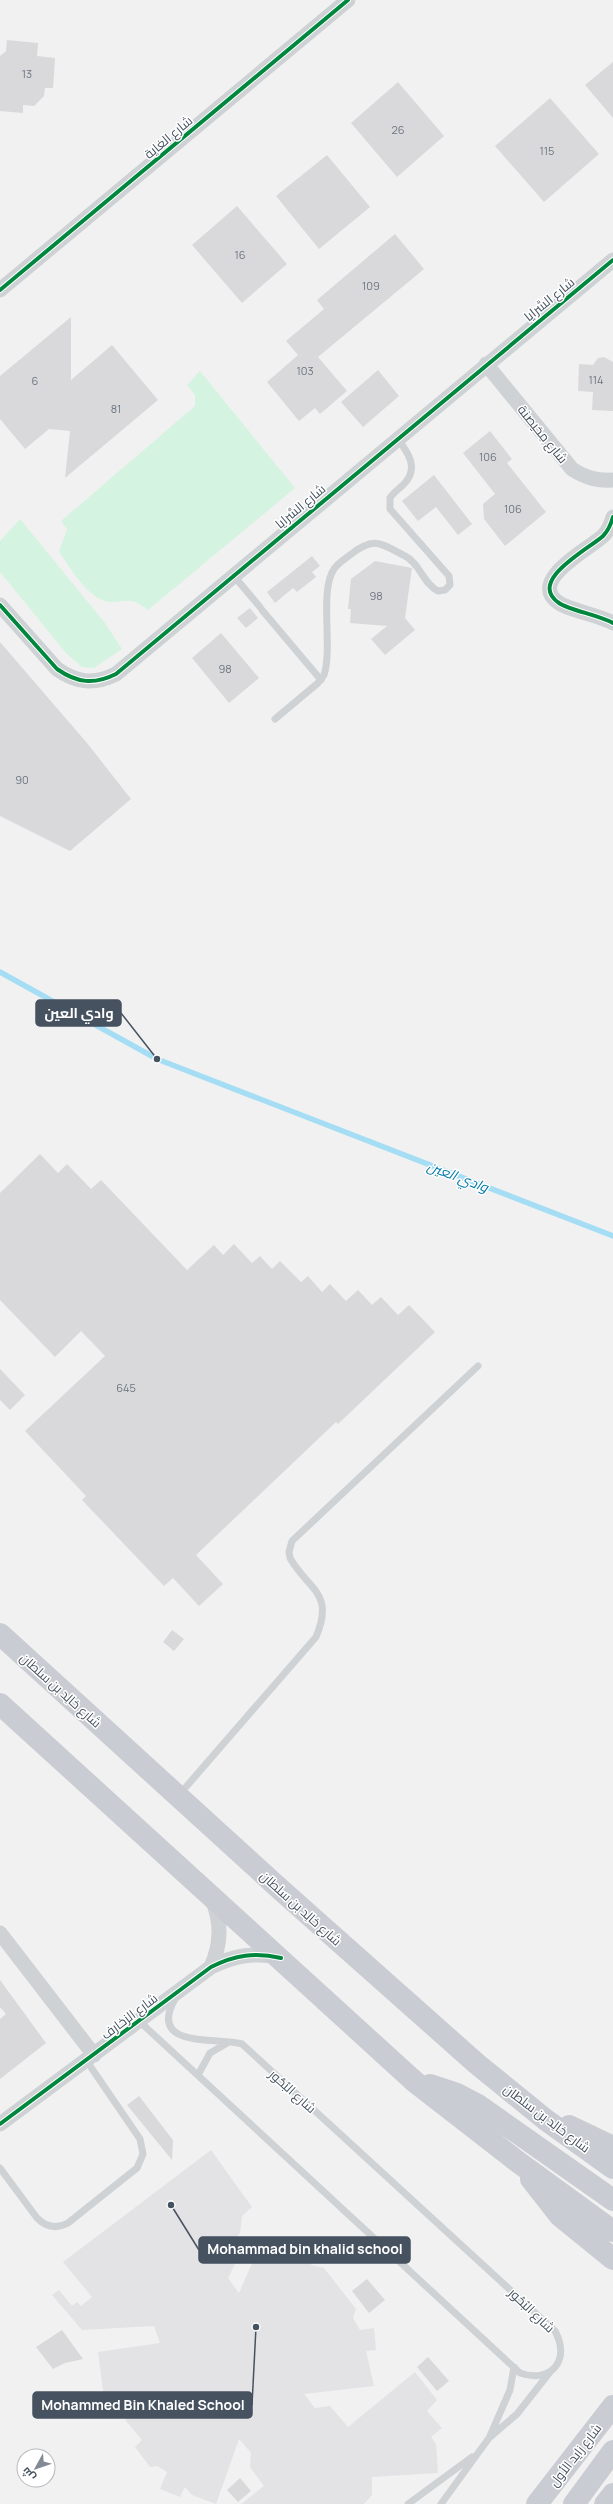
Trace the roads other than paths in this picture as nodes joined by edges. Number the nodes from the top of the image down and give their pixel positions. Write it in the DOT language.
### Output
graph roads {
  1 [pos="348,0"];
  2 [pos="613,260"];
  3 [pos="0,290"];
  4 [pos="486,364"];
  5 [pos="396,438"];
  6 [pos="613,480"];
  7 [pos="613,484"];
  8 [pos="613,517"];
  9 [pos="233,575"];
  10 [pos="0,605"];
  11 [pos="613,622"];
  12 [pos="321,680"];
  13 [pos="275,719"];
  14 [pos="478,1366"];
  15 [pos="0,1634"];
  16 [pos="0,1704"];
  17 [pos="178,1796"];
  18 [pos="209,1894"];
  19 [pos="0,1933"];
  20 [pos="281,1958"];
  21 [pos="211,1967"];
  22 [pos="179,1992"];
  23 [pos="139,2021"];
  24 [pos="231,2041"];
  25 [pos="90,2058"];
  26 [pos="198,2075"];
  27 [pos="415,2082"];
  28 [pos="546,2120"];
  29 [pos="0,2124"];
  30 [pos="613,2147"];
  31 [pos="518,2162"];
  32 [pos="0,2168"];
  33 [pos="613,2168"];
  34 [pos="613,2200"];
  35 [pos="613,2231"];
  36 [pos="613,2259"];
  37 [pos="514,2367"];
  38 [pos="552,2371"];
  39 [pos="613,2396"];
  40 [pos="613,2406"];
  41 [pos="597,2428"];
  42 [pos="489,2438"];
  43 [pos="613,2451"];
  44 [pos="477,2453"];
  45 [pos="613,2494"];
  46 [pos="408,2504"];
  47 [pos="442,2504"];
  48 [pos="536,2504"];
  49 [pos="574,2504"];
  50 [pos="605,2504"];
  1 -- 3 [label="street, شارع الغاية"];
  2 -- 4 [label="street, شارع السَّرايا"];
  4 -- 5 [label="street, شارع السَّرايا"];
  4 -- 6 [label="street, شارع مِحَيصنة"];
  5 -- 9 [label="street, شارع السَّرايا"];
  5 -- 12 [label="lane"];
  6 -- 7 [label="street"];
  8 -- 11 [label="street"];
  9 -- 10 [label="street, شارع السَّرايا"];
  9 -- 12 [label="lane"];
  12 -- 13 [label="lane"];
  14 -- 17 [label="lane"];
  15 -- 17 [label="main road, شارع خالِد بن سلطان"];
  16 -- 18 [label="main road"];
  17 -- 28 [label="main road, شارع خالِد بن سلطان"];
  18 -- 20 [label="main road"];
  18 -- 21 [label="street"];
  19 -- 25 [label="street"];
  20 -- 21 [label="street, شارع الزخارف"];
  20 -- 27 [label="main road"];
  21 -- 22 [label="street, شارع الزخارف"];
  22 -- 23 [label="street, شارع الزخارف"];
  22 -- 24 [label="lane, شارع البُحُور"];
  23 -- 25 [label="street, شارع الزخارف"];
  23 -- 26 [label="lane"];
  24 -- 26 [label="lane"];
  24 -- 38 [label="lane, شارع البُحُور"];
  25 -- 29 [label="street, شارع الزخارف"];
  25 -- 32 [label="lane"];
  26 -- 37 [label="lane"];
  27 -- 31 [label="main road"];
  27 -- 34 [label="main road"];
  28 -- 30 [label="main road"];
  28 -- 33 [label="main road, شارع خالِد بن سلطان"];
  31 -- 35 [label="main road"];
  31 -- 36 [label="main road"];
  37 -- 38 [label="lane"];
  37 -- 42 [label="lane"];
  38 -- 42 [label="lane, شارع البُحُور"];
  39 -- 41 [label="main road"];
  40 -- 41 [label="main road, شارع زايد الأول"];
  41 -- 48 [label="main road, شارع زايد الأول"];
  42 -- 44 [label="lane"];
  43 -- 49 [label="main road"];
  44 -- 46 [label="lane"];
  44 -- 47 [label="lane"];
  45 -- 50 [label="main road"];
}
